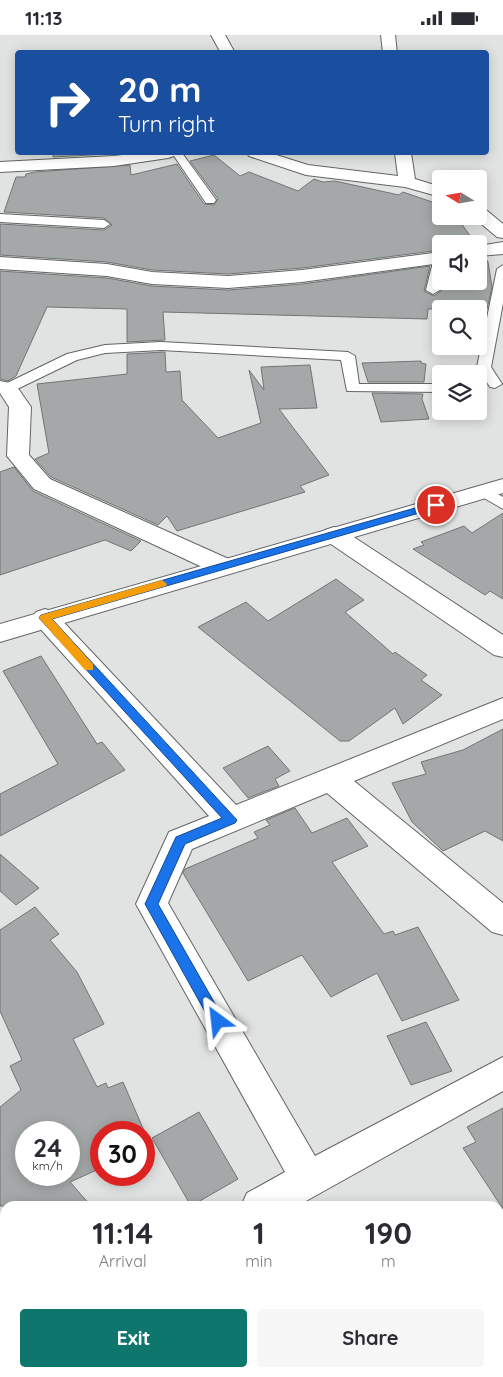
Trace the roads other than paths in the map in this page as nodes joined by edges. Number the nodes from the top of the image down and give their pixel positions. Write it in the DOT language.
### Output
graph roads {
  1 [pos="218,35"];
  2 [pos="388,35"];
  3 [pos="226,50"];
  4 [pos="390,50"];
  5 [pos="154,155"];
  6 [pos="178,155"];
  7 [pos="261,155"];
  8 [pos="403,155"];
  9 [pos="0,167"];
  10 [pos="407,182"];
  11 [pos="432,189"];
  12 [pos="210,199"];
  13 [pos="0,217"];
  14 [pos="488,220"];
  15 [pos="104,224"];
  16 [pos="503,233"];
  17 [pos="503,248"];
  18 [pos="487,250"];
  19 [pos="432,258"];
  20 [pos="0,263"];
  21 [pos="503,269"];
  22 [pos="499,383"];
  23 [pos="4,388"];
  24 [pos="432,388"];
  25 [pos="496,494"];
  26 [pos="334,535"];
  27 [pos="222,566"];
  28 [pos="45,618"];
  29 [pos="0,633"];
  30 [pos="503,648"];
  31 [pos="503,709"];
  32 [pos="331,779"];
  33 [pos="231,820"];
  34 [pos="503,922"];
  35 [pos="503,1073"];
  36 [pos="310,1180"];
  37 [pos="270,1201"];
  1 -- 3 [label="street"];
  2 -- 4 [label="street"];
  5 -- 9 [label="street"];
  6 -- 12 [label="lane"];
  7 -- 10 [label="street"];
  8 -- 10 [label="street"];
  10 -- 11 [label="street"];
  13 -- 15 [label="lane"];
  14 -- 16 [label="street"];
  17 -- 18 [label="street"];
  19 -- 20 [label="street"];
  21 -- 22 [label="lane"];
  23 -- 24 [label="lane"];
  23 -- 27 [label="street"];
  25 -- 26 [label="street"];
  26 -- 27 [label="street"];
  26 -- 30 [label="street"];
  27 -- 28 [label="street"];
  28 -- 29 [label="street"];
  28 -- 33 [label="street"];
  31 -- 32 [label="street"];
  32 -- 33 [label="street"];
  32 -- 34 [label="street"];
  33 -- 36 [label="street"];
  35 -- 36 [label="street"];
  36 -- 37 [label="street"];
}
